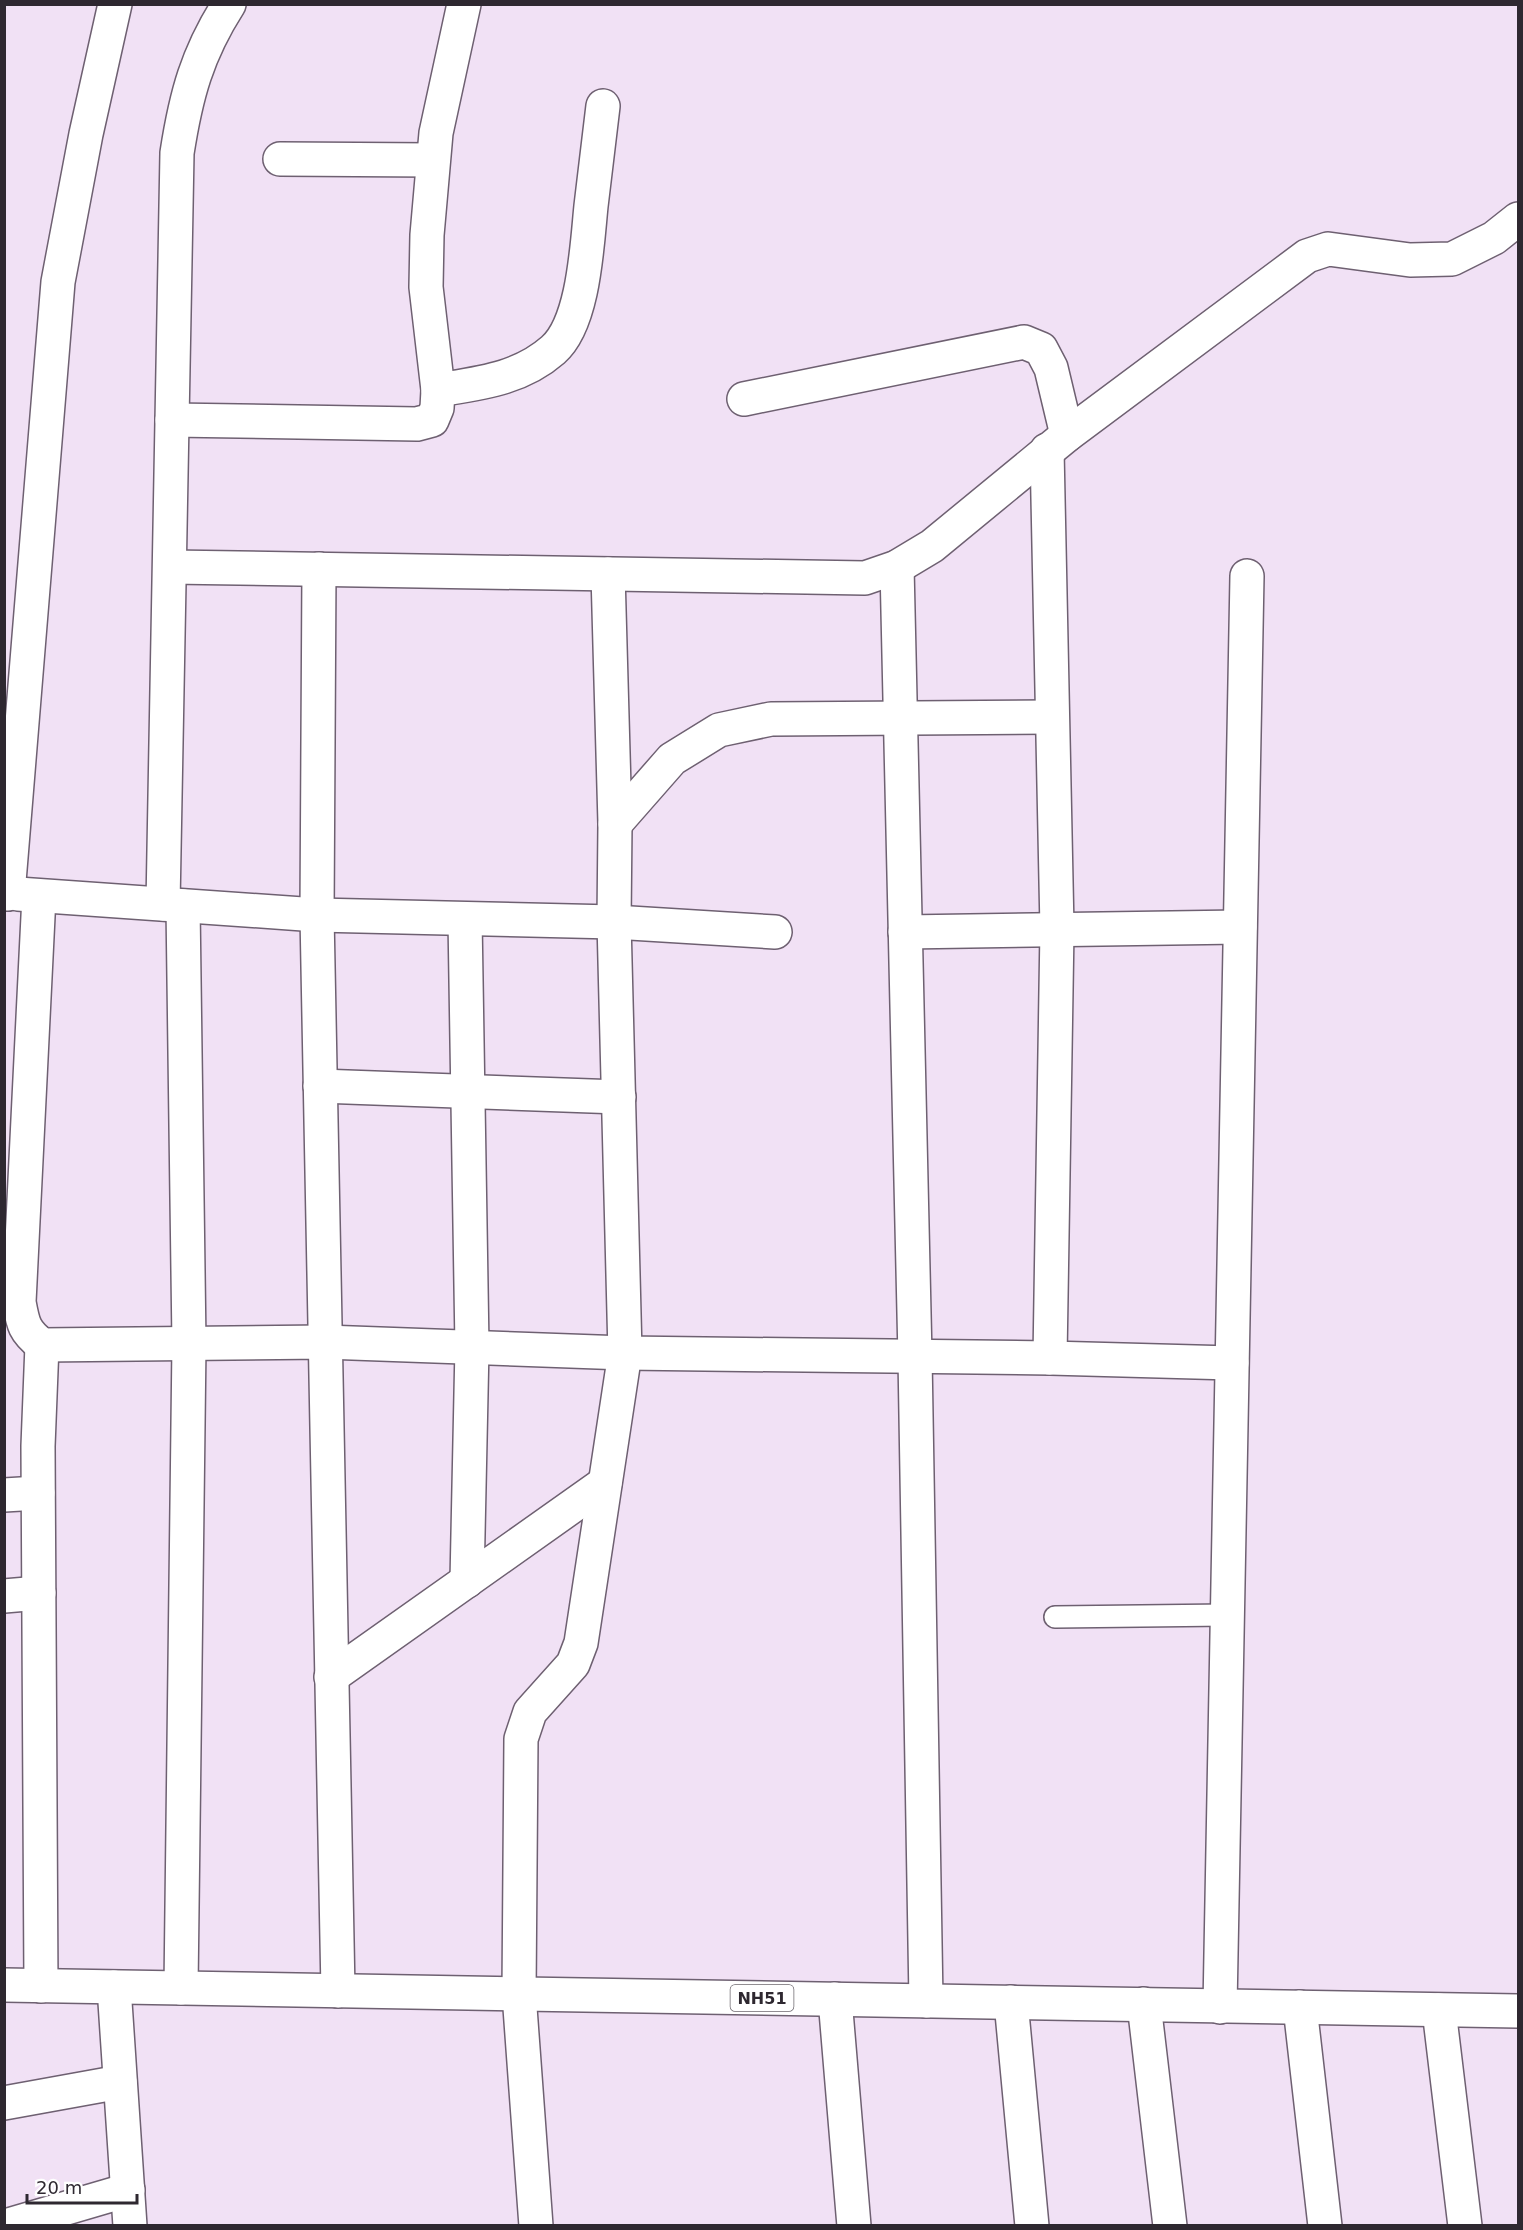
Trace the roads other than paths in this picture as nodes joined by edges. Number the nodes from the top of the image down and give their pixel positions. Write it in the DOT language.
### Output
graph roads {
  1 [pos="115,4"];
  2 [pos="229,4"];
  3 [pos="464,4"];
  4 [pos="603,106"];
  5 [pos="280,159"];
  6 [pos="433,160"];
  7 [pos="1518,219"];
  8 [pos="438,390"];
  9 [pos="744,399"];
  10 [pos="172,420"];
  11 [pos="1057,442"];
  12 [pos="170,567"];
  13 [pos="897,567"];
  14 [pos="319,569"];
  15 [pos="608,574"];
  16 [pos="1246,576"];
  17 [pos="1053,717"];
  18 [pos="900,718"];
  19 [pos="615,824"];
  20 [pos="17,894"];
  21 [pos="173,905"];
  22 [pos="317,915"];
  23 [pos="465,919"];
  24 [pos="614,922"];
  25 [pos="1240,927"];
  26 [pos="1057,929"];
  27 [pos="775,932"];
  28 [pos="905,932"];
  29 [pos="320,1086"];
  30 [pos="467,1091"];
  31 [pos="619,1097"];
  32 [pos="325,1342"];
  33 [pos="189,1344"];
  34 [pos="42,1345"];
  35 [pos="472,1347"];
  36 [pos="625,1353"];
  37 [pos="915,1356"];
  38 [pos="1050,1358"];
  39 [pos="1232,1363"];
  40 [pos="605,1483"];
  41 [pos="38,1493"];
  42 [pos="4,1495"];
  43 [pos="467,1581"];
  44 [pos="39,1593"];
  45 [pos="4,1596"];
  46 [pos="1227,1615"];
  47 [pos="1055,1617"];
  48 [pos="331,1677"];
  49 [pos="4,1985"];
  50 [pos="41,1986"];
  51 [pos="114,1987"];
  52 [pos="181,1988"];
  53 [pos="338,1991"];
  54 [pos="519,1994"];
  55 [pos="835,1999"];
  56 [pos="926,2001"];
  57 [pos="1011,2002"];
  58 [pos="1144,2004"];
  59 [pos="1220,2007"];
  60 [pos="1300,2007"];
  61 [pos="1439,2010"];
  62 [pos="1518,2011"];
  63 [pos="120,2082"];
  64 [pos="4,2103"];
  65 [pos="128,2190"];
  66 [pos="5,2226"];
  67 [pos="130,2226"];
  68 [pos="536,2226"];
  69 [pos="854,2226"];
  70 [pos="1032,2226"];
  71 [pos="1170,2226"];
  72 [pos="1325,2226"];
  73 [pos="1465,2226"];
  1 -- 20 [label="main road"];
  2 -- 10 [label="main road"];
  3 -- 6 [label="main road"];
  4 -- 8 [label="main road"];
  5 -- 6 [label="main road"];
  6 -- 8 [label="main road"];
  7 -- 11 [label="main road"];
  8 -- 10 [label="main road"];
  9 -- 11 [label="main road"];
  10 -- 12 [label="main road"];
  11 -- 13 [label="main road"];
  11 -- 17 [label="main road"];
  12 -- 14 [label="main road"];
  12 -- 21 [label="main road"];
  13 -- 15 [label="main road"];
  13 -- 18 [label="main road"];
  14 -- 15 [label="main road"];
  14 -- 22 [label="main road"];
  15 -- 19 [label="main road"];
  16 -- 25 [label="main road"];
  17 -- 18 [label="main road"];
  17 -- 26 [label="main road"];
  18 -- 19 [label="main road"];
  18 -- 28 [label="main road"];
  19 -- 24 [label="main road"];
  20 -- 21 [label="main road"];
  20 -- 34 [label="main road"];
  21 -- 22 [label="main road"];
  21 -- 33 [label="main road"];
  22 -- 23 [label="main road"];
  22 -- 29 [label="main road"];
  23 -- 24 [label="main road"];
  23 -- 30 [label="main road"];
  24 -- 27 [label="main road"];
  24 -- 31 [label="main road"];
  25 -- 26 [label="main road"];
  25 -- 39 [label="main road"];
  26 -- 28 [label="main road"];
  26 -- 38 [label="main road"];
  28 -- 37 [label="main road"];
  29 -- 30 [label="main road"];
  29 -- 32 [label="main road"];
  30 -- 31 [label="main road"];
  30 -- 35 [label="main road"];
  31 -- 36 [label="main road"];
  32 -- 33 [label="main road"];
  32 -- 35 [label="main road"];
  32 -- 48 [label="main road"];
  33 -- 34 [label="main road"];
  33 -- 52 [label="main road"];
  34 -- 41 [label="main road"];
  35 -- 36 [label="main road"];
  35 -- 43 [label="main road"];
  36 -- 37 [label="main road"];
  36 -- 40 [label="main road"];
  37 -- 38 [label="main road"];
  37 -- 56 [label="main road"];
  38 -- 39 [label="main road"];
  39 -- 46 [label="main road"];
  40 -- 43 [label="main road"];
  40 -- 54 [label="main road"];
  41 -- 42 [label="main road"];
  41 -- 44 [label="main road"];
  43 -- 48 [label="main road"];
  44 -- 45 [label="main road"];
  44 -- 50 [label="main road"];
  46 -- 47 [label="lane"];
  46 -- 59 [label="main road"];
  48 -- 53 [label="main road"];
  49 -- 50 [label="main road, NH51"];
  50 -- 51 [label="main road, NH51"];
  51 -- 52 [label="main road, NH51"];
  51 -- 63 [label="main road"];
  52 -- 53 [label="main road, NH51"];
  53 -- 54 [label="main road, NH51"];
  54 -- 55 [label="main road, NH51"];
  54 -- 68 [label="main road"];
  55 -- 56 [label="main road, NH51"];
  55 -- 69 [label="main road"];
  56 -- 57 [label="main road, NH51"];
  57 -- 58 [label="main road, NH51"];
  57 -- 70 [label="main road"];
  58 -- 59 [label="main road, NH51"];
  58 -- 71 [label="main road"];
  59 -- 60 [label="main road, NH51"];
  60 -- 61 [label="main road, NH51"];
  60 -- 72 [label="main road"];
  61 -- 62 [label="main road, NH51"];
  61 -- 73 [label="main road"];
  63 -- 64 [label="main road"];
  63 -- 65 [label="main road"];
  65 -- 66 [label="main road"];
  65 -- 67 [label="main road"];
}
